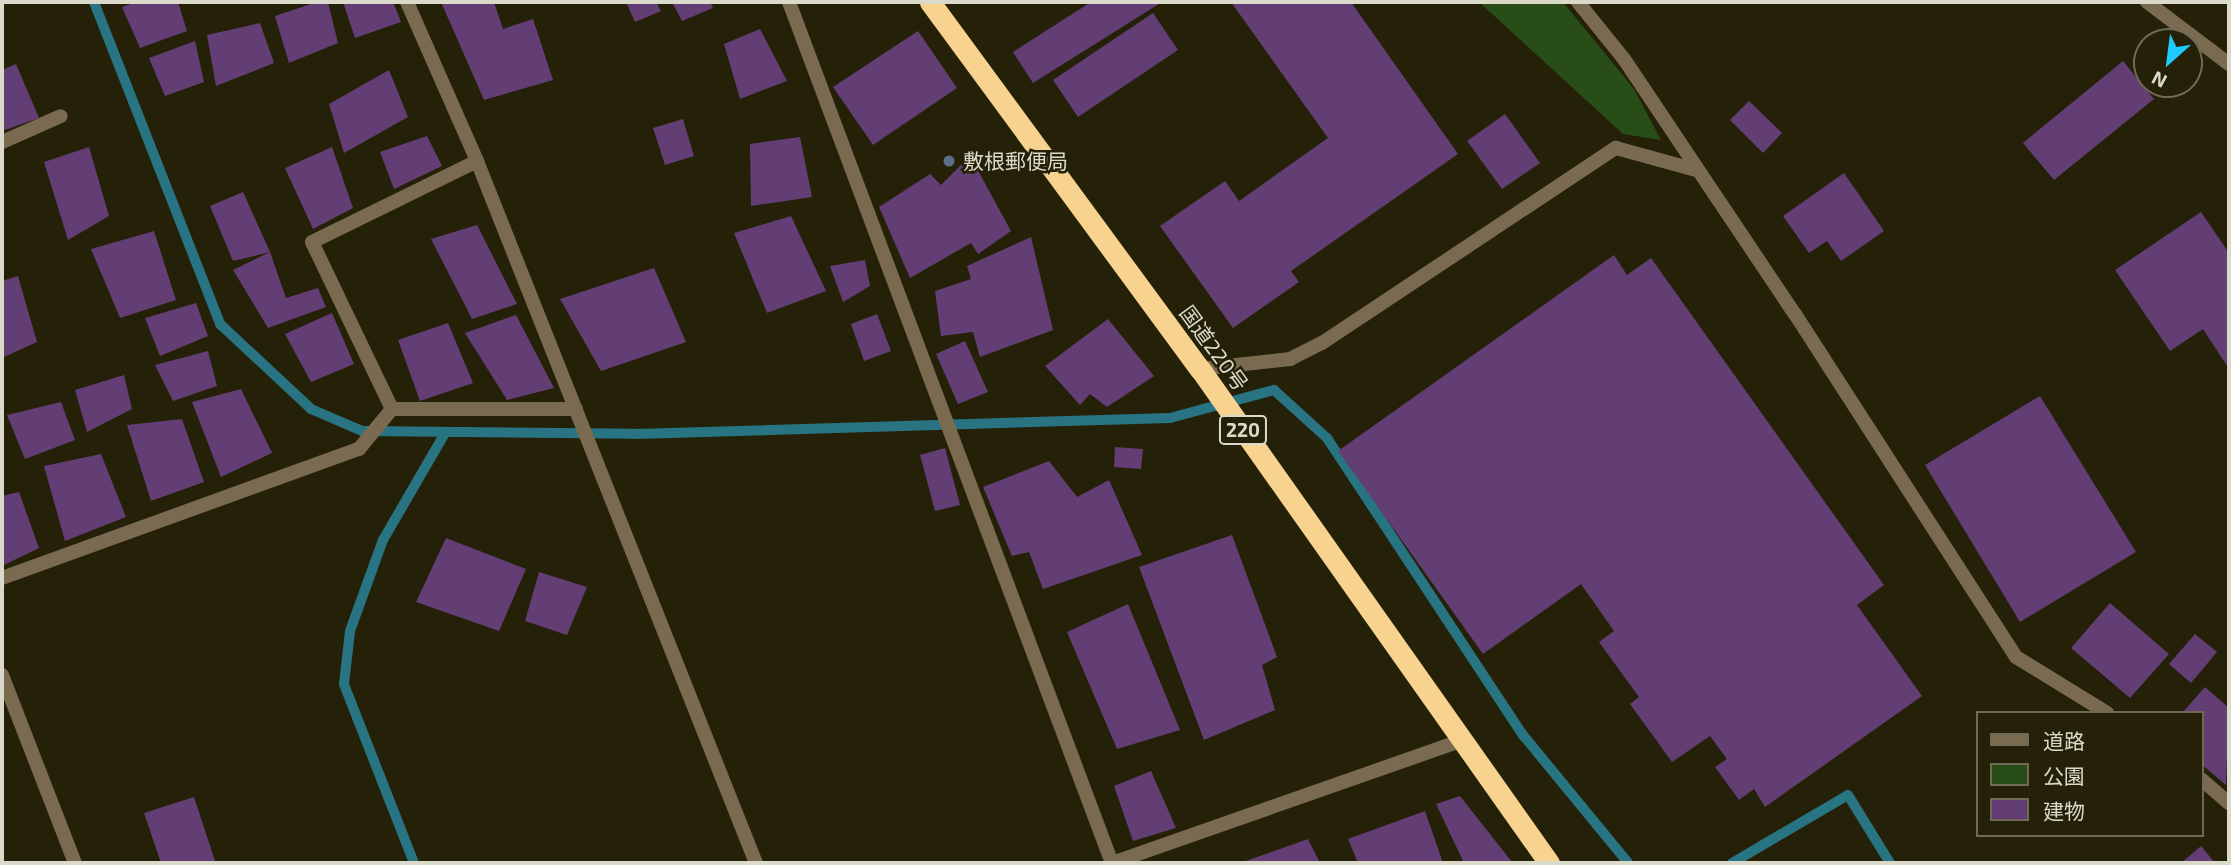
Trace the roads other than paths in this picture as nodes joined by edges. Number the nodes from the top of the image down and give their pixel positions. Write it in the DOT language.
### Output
graph roads {
  1 [pos="407,2"];
  2 [pos="789,2"];
  3 [pos="930,2"];
  4 [pos="1578,2"];
  5 [pos="2147,2"];
  6 [pos="2229,64"];
  7 [pos="61,116"];
  8 [pos="2,142"];
  9 [pos="477,161"];
  10 [pos="1696,170"];
  11 [pos="1200,369"];
  12 [pos="576,409"];
  13 [pos="392,410"];
  14 [pos="2,578"];
  15 [pos="2,674"];
  16 [pos="2104,711"];
  17 [pos="1461,741"];
  18 [pos="2203,781"];
  19 [pos="2229,803"];
  20 [pos="75,863"];
  21 [pos="756,863"];
  22 [pos="1112,863"];
  23 [pos="1549,863"];
  1 -- 9 [label="street"];
  2 -- 22 [label="street"];
  3 -- 11 [label="highway, 国道220号 / 220"];
  4 -- 10 [label="street"];
  5 -- 6 [label="street"];
  7 -- 8 [label="street"];
  9 -- 12 [label="street"];
  9 -- 13 [label="street"];
  10 -- 11 [label="street"];
  10 -- 16 [label="street"];
  11 -- 17 [label="highway, 国道220号 / 220"];
  12 -- 13 [label="street"];
  12 -- 21 [label="street"];
  13 -- 14 [label="street"];
  15 -- 20 [label="street"];
  17 -- 22 [label="street"];
  17 -- 23 [label="highway, 国道220号 / 220"];
  18 -- 19 [label="street"];
}
